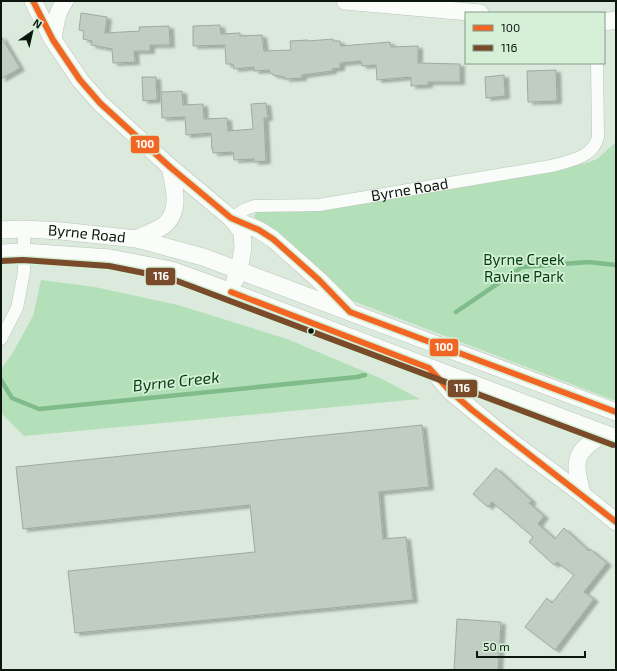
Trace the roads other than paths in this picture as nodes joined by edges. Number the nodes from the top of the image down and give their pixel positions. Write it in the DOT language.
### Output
graph roads {
  1 [pos="33,1"];
  2 [pos="65,1"];
  3 [pos="345,1"];
  4 [pos="469,12"];
  5 [pos="616,20"];
  6 [pos="605,22"];
  7 [pos="53,40"];
  8 [pos="597,64"];
  9 [pos="170,166"];
  10 [pos="231,218"];
  11 [pos="24,229"];
  12 [pos="1,230"];
  13 [pos="137,238"];
  14 [pos="23,252"];
  15 [pos="1,253"];
  16 [pos="239,270"];
  17 [pos="230,292"];
  18 [pos="350,312"];
  19 [pos="1,339"];
  20 [pos="429,368"];
  21 [pos="616,412"];
  22 [pos="610,436"];
  23 [pos="582,494"];
  24 [pos="616,522"];
  1 -- 7 [label="main road"];
  2 -- 7 [label="main road"];
  3 -- 4 [label="main road"];
  5 -- 6 [label="main road"];
  7 -- 9 [label="main road"];
  8 -- 10 [label="street, Byrne Road"];
  9 -- 10 [label="main road"];
  9 -- 13 [label="main road"];
  10 -- 16 [label="main road"];
  10 -- 18 [label="main road"];
  11 -- 12 [label="main road, Byrne Road"];
  11 -- 13 [label="main road, Byrne Road"];
  11 -- 14 [label="street"];
  13 -- 16 [label="main road, Byrne Road"];
  14 -- 15 [label="main road, Byrne Road"];
  14 -- 17 [label="main road, Byrne Road"];
  14 -- 19 [label="street"];
  16 -- 17 [label="main road"];
  16 -- 18 [label="main road, Byrne Road"];
  17 -- 20 [label="main road, Byrne Road"];
  18 -- 21 [label="main road, Byrne Road"];
  20 -- 22 [label="main road, Byrne Road"];
  20 -- 23 [label="main road"];
  22 -- 23 [label="main road"];
  23 -- 24 [label="main road"];
}
